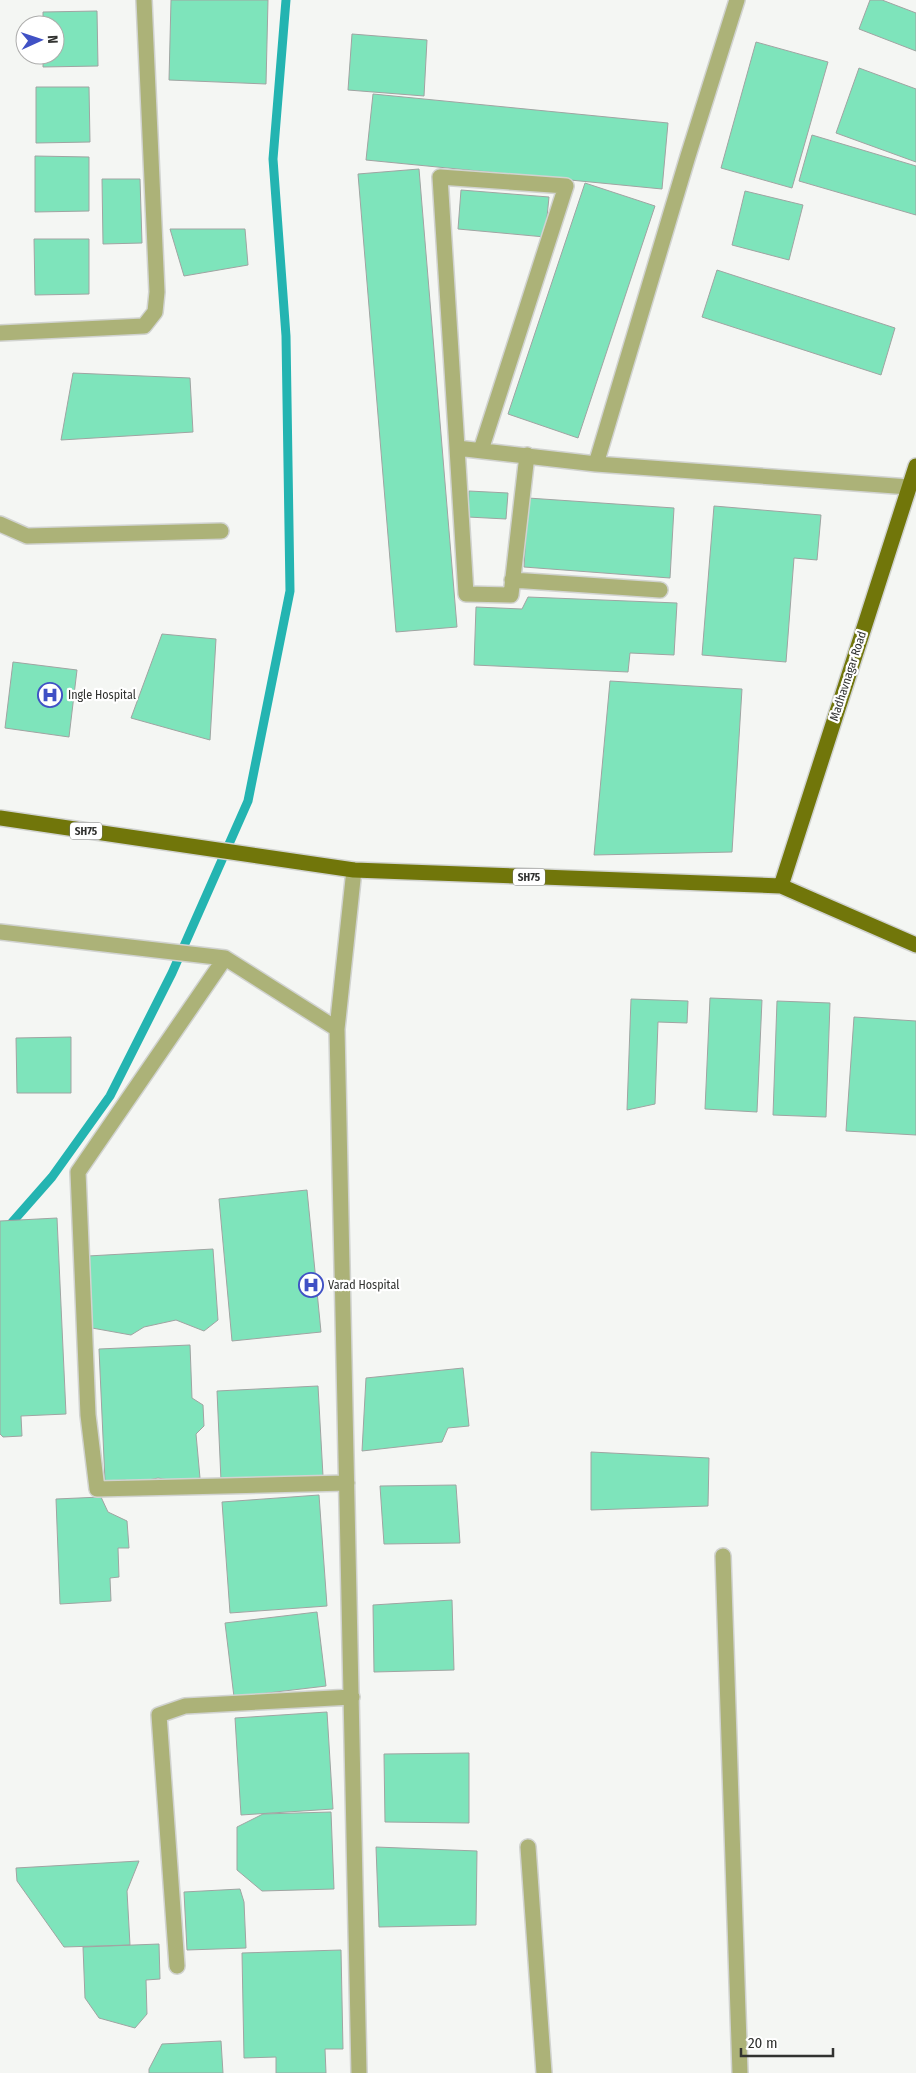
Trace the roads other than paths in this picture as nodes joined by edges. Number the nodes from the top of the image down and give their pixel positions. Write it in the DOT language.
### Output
graph roads {
  1 [pos="144,0"];
  2 [pos="737,0"];
  3 [pos="0,333"];
  4 [pos="457,448"];
  5 [pos="480,450"];
  6 [pos="527,455"];
  7 [pos="596,464"];
  8 [pos="916,466"];
  9 [pos="909,487"];
  10 [pos="0,524"];
  11 [pos="221,531"];
  12 [pos="512,580"];
  13 [pos="660,590"];
  14 [pos="0,818"];
  15 [pos="354,870"];
  16 [pos="781,886"];
  17 [pos="0,932"];
  18 [pos="916,945"];
  19 [pos="225,958"];
  20 [pos="337,1029"];
  21 [pos="347,1484"];
  22 [pos="724,1556"];
  23 [pos="352,1697"];
  24 [pos="528,1847"];
  25 [pos="177,1966"];
  26 [pos="360,2073"];
  27 [pos="544,2073"];
  28 [pos="740,2073"];
  1 -- 3 [label="street"];
  2 -- 7 [label="street"];
  4 -- 5 [label="street"];
  4 -- 5 [label="street"];
  4 -- 12 [label="street"];
  5 -- 6 [label="street"];
  6 -- 7 [label="street"];
  6 -- 12 [label="street"];
  7 -- 9 [label="street"];
  8 -- 9 [label="main road, Madhavnagar Road"];
  9 -- 16 [label="main road, Madhavnagar Road"];
  10 -- 11 [label="street"];
  12 -- 13 [label="street"];
  14 -- 15 [label="main road, SH75"];
  15 -- 16 [label="main road, SH75"];
  15 -- 20 [label="street"];
  16 -- 18 [label="main road, SH75"];
  17 -- 19 [label="street"];
  19 -- 20 [label="street"];
  19 -- 21 [label="street"];
  20 -- 21 [label="street"];
  21 -- 23 [label="street"];
  22 -- 28 [label="street"];
  23 -- 25 [label="street"];
  23 -- 26 [label="street"];
  24 -- 27 [label="street"];
}
